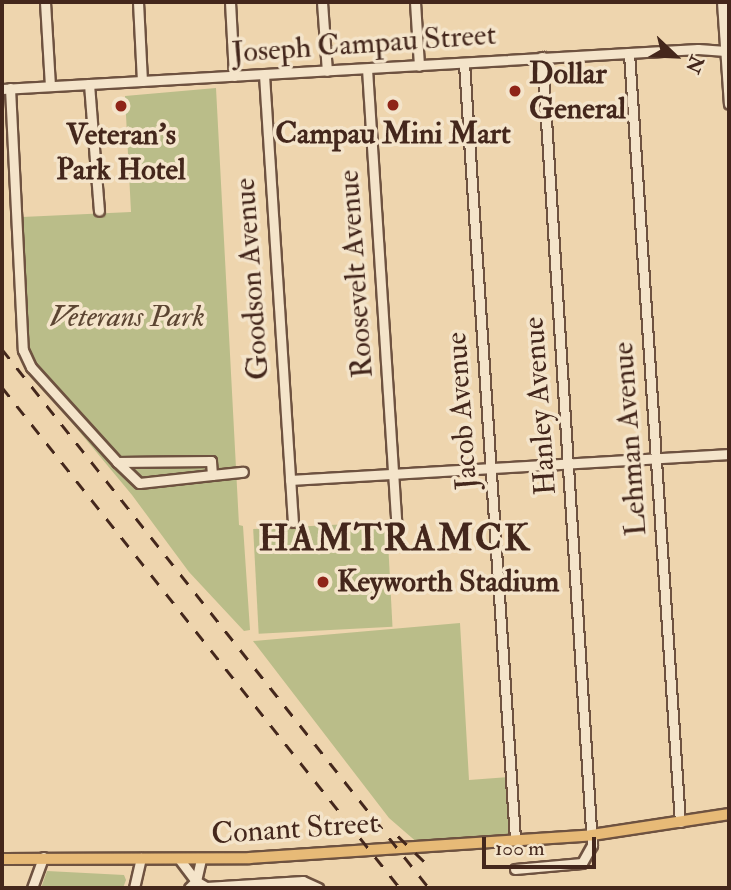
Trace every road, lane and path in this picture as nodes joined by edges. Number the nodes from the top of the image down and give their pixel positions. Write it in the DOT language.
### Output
graph roads {
  1 [pos="45,2"];
  2 [pos="138,2"];
  3 [pos="230,2"];
  4 [pos="322,2"];
  5 [pos="415,2"];
  6 [pos="722,2"];
  7 [pos="727,51"];
  8 [pos="629,53"];
  9 [pos="542,57"];
  10 [pos="464,62"];
  11 [pos="419,66"];
  12 [pos="367,69"];
  13 [pos="327,71"];
  14 [pos="264,75"];
  15 [pos="234,76"];
  16 [pos="142,81"];
  17 [pos="89,84"];
  18 [pos="50,86"];
  19 [pos="6,89"];
  20 [pos="729,104"];
  21 [pos="99,211"];
  22 [pos="729,453"];
  23 [pos="656,455"];
  24 [pos="568,460"];
  25 [pos="117,462"];
  26 [pos="490,466"];
  27 [pos="243,472"];
  28 [pos="212,475"];
  29 [pos="394,475"];
  30 [pos="290,480"];
  31 [pos="293,522"];
  32 [pos="397,534"];
  33 [pos="729,814"];
  34 [pos="680,822"];
  35 [pos="592,835"];
  36 [pos="515,840"];
  37 [pos="43,857"];
  38 [pos="141,858"];
  39 [pos="2,859"];
  40 [pos="201,859"];
  41 [pos="180,860"];
  42 [pos="514,869"];
  43 [pos="193,885"];
  44 [pos="32,888"];
  45 [pos="134,888"];
  46 [pos="318,888"];
  1 -- 18 [label="street"];
  2 -- 16 [label="street"];
  3 -- 15 [label="street"];
  4 -- 13 [label="street"];
  5 -- 11 [label="street"];
  6 -- 7 [label="street"];
  7 -- 8 [label="street, Joseph Campau Street"];
  7 -- 20 [label="street"];
  8 -- 9 [label="street, Joseph Campau Street"];
  8 -- 23 [label="street, Lehman Avenue"];
  9 -- 10 [label="street, Joseph Campau Street"];
  9 -- 24 [label="street, Hanley Avenue"];
  10 -- 11 [label="street, Joseph Campau Street"];
  10 -- 26 [label="street, Jacob Avenue"];
  11 -- 12 [label="street, Joseph Campau Street"];
  12 -- 13 [label="street, Joseph Campau Street"];
  12 -- 29 [label="street, Roosevelt Avenue"];
  13 -- 14 [label="street, Joseph Campau Street"];
  14 -- 15 [label="street, Joseph Campau Street"];
  14 -- 30 [label="street, Goodson Avenue"];
  15 -- 16 [label="street, Joseph Campau Street"];
  16 -- 17 [label="street, Joseph Campau Street"];
  17 -- 18 [label="street, Joseph Campau Street"];
  17 -- 21 [label="street"];
  18 -- 19 [label="street, Joseph Campau Street"];
  19 -- 25 [label="street"];
  22 -- 23 [label="street"];
  23 -- 24 [label="street"];
  23 -- 34 [label="street, Lehman Avenue"];
  24 -- 26 [label="street"];
  24 -- 35 [label="street, Hanley Avenue"];
  25 -- 28 [label="street"];
  25 -- 28 [label="street"];
  26 -- 29 [label="street"];
  26 -- 36 [label="street, Jacob Avenue"];
  27 -- 28 [label="street"];
  29 -- 30 [label="street"];
  29 -- 32 [label="street, Roosevelt Avenue"];
  30 -- 31 [label="street, Goodson Avenue"];
  33 -- 34 [label="main road, Conant Street"];
  34 -- 35 [label="main road, Conant Street"];
  35 -- 36 [label="main road, Conant Street"];
  35 -- 42 [label="street"];
  36 -- 40 [label="main road, Conant Street"];
  37 -- 38 [label="main road, Conant Street"];
  37 -- 39 [label="main road, Conant Street"];
  37 -- 44 [label="street"];
  38 -- 41 [label="main road, Conant Street"];
  38 -- 45 [label="street"];
  40 -- 41 [label="main road, Conant Street"];
  40 -- 43 [label="street"];
  41 -- 43 [label="street"];
  43 -- 46 [label="street"];
}
